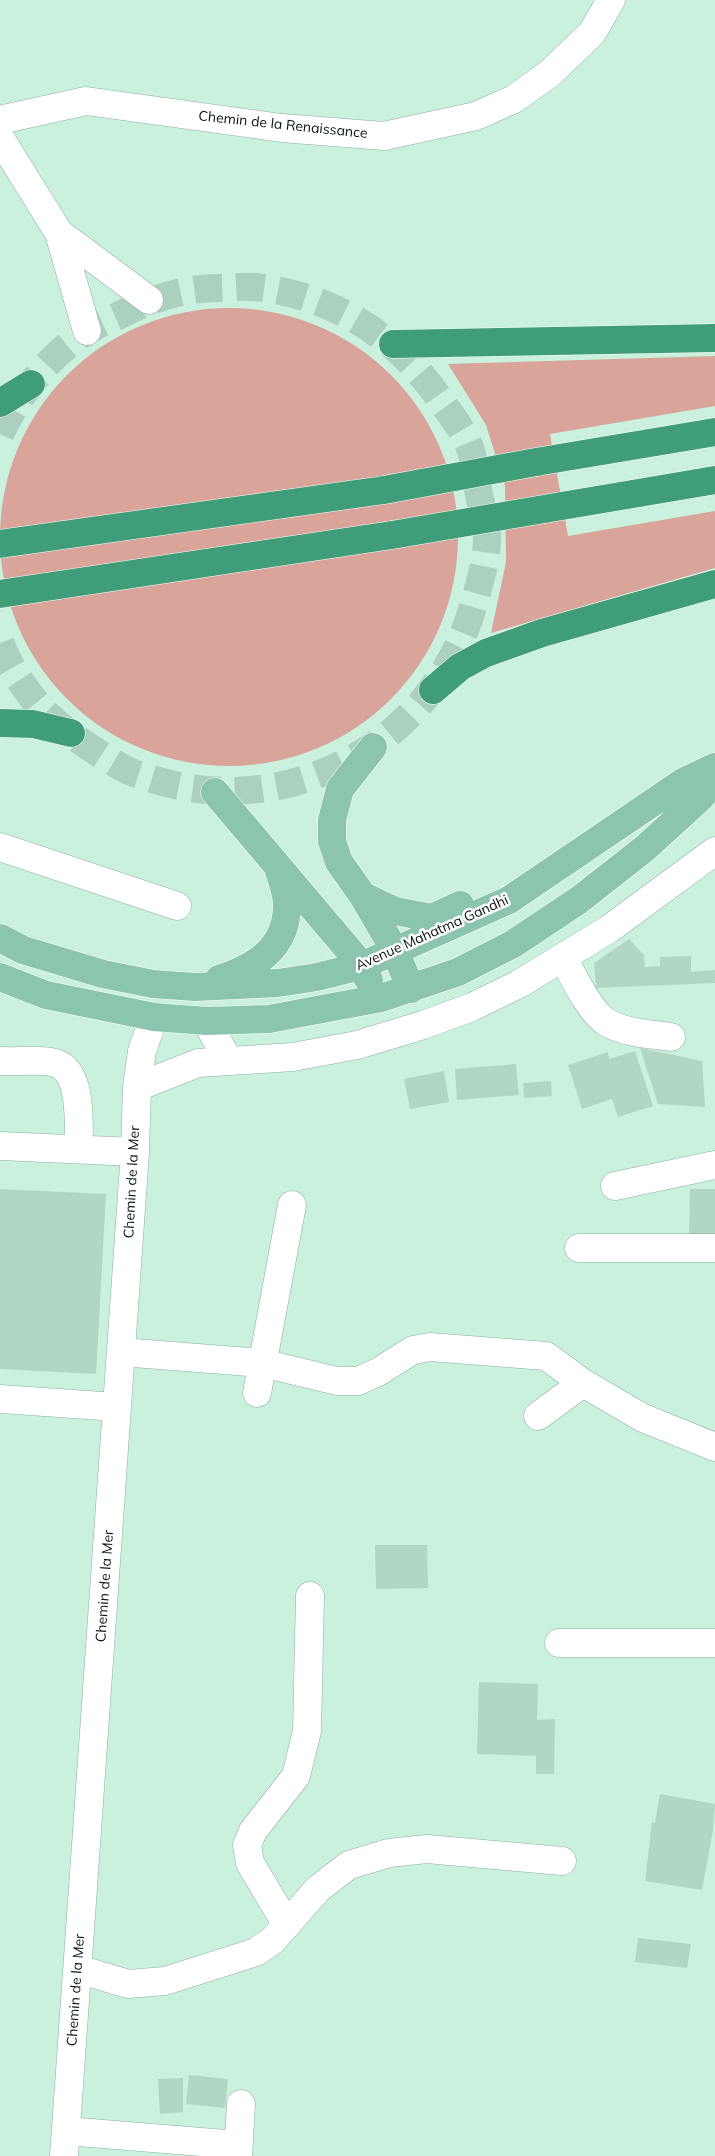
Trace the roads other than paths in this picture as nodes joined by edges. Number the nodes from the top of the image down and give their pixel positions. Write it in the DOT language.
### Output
graph roads {
  1 [pos="611,0"];
  2 [pos="0,122"];
  3 [pos="0,138"];
  4 [pos="59,232"];
  5 [pos="149,300"];
  6 [pos="88,331"];
  7 [pos="715,338"];
  8 [pos="393,344"];
  9 [pos="31,384"];
  10 [pos="0,403"];
  11 [pos="715,432"];
  12 [pos="715,480"];
  13 [pos="0,544"];
  14 [pos="715,584"];
  15 [pos="0,594"];
  16 [pos="433,690"];
  17 [pos="0,723"];
  18 [pos="71,733"];
  19 [pos="373,747"];
  20 [pos="715,767"];
  21 [pos="715,781"];
  22 [pos="215,792"];
  23 [pos="0,847"];
  24 [pos="715,851"];
  25 [pos="278,864"];
  26 [pos="542,879"];
  27 [pos="363,896"];
  28 [pos="177,906"];
  29 [pos="0,938"];
  30 [pos="395,951"];
  31 [pos="563,958"];
  32 [pos="361,966"];
  33 [pos="0,977"];
  34 [pos="259,983"];
  35 [pos="195,987"];
  36 [pos="411,989"];
  37 [pos="381,998"];
  38 [pos="154,1017"];
  39 [pos="206,1021"];
  40 [pos="671,1037"];
  41 [pos="0,1061"];
  42 [pos="229,1061"];
  43 [pos="137,1087"];
  44 [pos="0,1146"];
  45 [pos="79,1148"];
  46 [pos="135,1152"];
  47 [pos="715,1165"];
  48 [pos="615,1186"];
  49 [pos="292,1205"];
  50 [pos="578,1248"];
  51 [pos="715,1248"];
  52 [pos="121,1352"];
  53 [pos="262,1363"];
  54 [pos="583,1383"];
  55 [pos="257,1393"];
  56 [pos="0,1399"];
  57 [pos="117,1407"];
  58 [pos="538,1416"];
  59 [pos="715,1447"];
  60 [pos="310,1596"];
  61 [pos="559,1642"];
  62 [pos="715,1643"];
  63 [pos="562,1861"];
  64 [pos="287,1925"];
  65 [pos="78,1969"];
  66 [pos="241,2104"];
  67 [pos="65,2144"];
  68 [pos="238,2150"];
  1 -- 2 [label="street, Chemin de la Renaissance"];
  3 -- 4 [label="street"];
  4 -- 5 [label="street"];
  4 -- 6 [label="street"];
  7 -- 8 [label="highway"];
  9 -- 10 [label="highway"];
  11 -- 13 [label="highway, bridge"];
  12 -- 15 [label="highway, bridge"];
  14 -- 16 [label="highway"];
  17 -- 18 [label="highway"];
  19 -- 27 [label="main road"];
  20 -- 26 [label="main road, Avenue Mahatma Gandhi"];
  21 -- 36 [label="main road"];
  22 -- 25 [label="main road"];
  23 -- 28 [label="street"];
  24 -- 31 [label="street"];
  25 -- 32 [label="main road"];
  25 -- 35 [label="main road"];
  26 -- 27 [label="main road"];
  26 -- 30 [label="main road, Avenue Mahatma Gandhi"];
  27 -- 30 [label="main road"];
  29 -- 35 [label="main road, Avenue Mahatma Gandhi"];
  30 -- 32 [label="main road, Avenue Mahatma Gandhi"];
  30 -- 36 [label="main road"];
  31 -- 40 [label="street"];
  31 -- 42 [label="street"];
  32 -- 34 [label="main road, Avenue Mahatma Gandhi"];
  32 -- 37 [label="main road"];
  33 -- 38 [label="main road"];
  34 -- 35 [label="main road, Avenue Mahatma Gandhi"];
  34 -- 38 [label="main road"];
  36 -- 37 [label="main road"];
  37 -- 39 [label="main road"];
  38 -- 39 [label="main road"];
  38 -- 43 [label="street, Chemin de la Mer"];
  39 -- 42 [label="street"];
  41 -- 45 [label="street"];
  42 -- 43 [label="street"];
  43 -- 46 [label="street, Chemin de la Mer"];
  44 -- 45 [label="street"];
  45 -- 46 [label="street"];
  46 -- 52 [label="street, Chemin de la Mer"];
  47 -- 48 [label="street"];
  49 -- 53 [label="street"];
  50 -- 51 [label="street"];
  52 -- 53 [label="street"];
  52 -- 57 [label="street, Chemin de la Mer"];
  53 -- 54 [label="street"];
  53 -- 55 [label="street"];
  54 -- 58 [label="street"];
  54 -- 59 [label="street"];
  56 -- 57 [label="street"];
  57 -- 65 [label="street, Chemin de la Mer"];
  60 -- 64 [label="street"];
  61 -- 62 [label="street"];
  63 -- 64 [label="street"];
  64 -- 65 [label="street"];
  65 -- 67 [label="street, Chemin de la Mer"];
  66 -- 68 [label="street"];
  67 -- 68 [label="street"];
}
